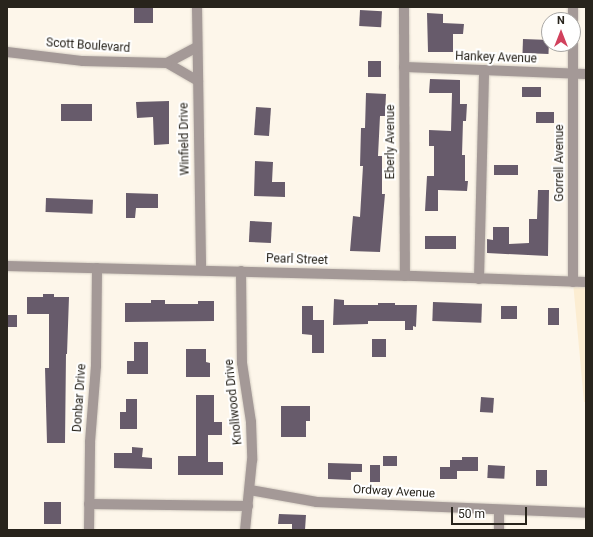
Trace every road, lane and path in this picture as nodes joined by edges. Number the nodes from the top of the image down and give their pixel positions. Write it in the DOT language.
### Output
graph roads {
  1 [pos="197,7"];
  2 [pos="404,7"];
  3 [pos="197,47"];
  4 [pos="7,52"];
  5 [pos="573,52"];
  6 [pos="167,63"];
  7 [pos="404,67"];
  8 [pos="484,70"];
  9 [pos="573,74"];
  10 [pos="586,74"];
  11 [pos="198,81"];
  12 [pos="7,266"];
  13 [pos="97,268"];
  14 [pos="201,270"];
  15 [pos="241,271"];
  16 [pos="405,276"];
  17 [pos="479,279"];
  18 [pos="572,282"];
  19 [pos="586,282"];
  20 [pos="250,490"];
  21 [pos="89,504"];
  22 [pos="248,506"];
  23 [pos="499,510"];
  24 [pos="586,513"];
  25 [pos="89,530"];
  26 [pos="245,530"];
  27 [pos="499,530"];
  1 -- 3 [label="street, Winfield Drive"];
  2 -- 7 [label="street, Eberly Avenue"];
  3 -- 6 [label="street, Scott Boulevard"];
  3 -- 11 [label="street, Winfield Drive"];
  4 -- 6 [label="street, Scott Boulevard"];
  5 -- 9 [label="street, Gorrell Avenue"];
  6 -- 11 [label="street, Scott Boulevard"];
  7 -- 8 [label="street, Hankey Avenue"];
  7 -- 16 [label="street, Eberly Avenue"];
  8 -- 9 [label="street, Hankey Avenue"];
  8 -- 17 [label="street"];
  9 -- 10 [label="street, Hankey Avenue"];
  9 -- 18 [label="street, Gorrell Avenue"];
  11 -- 14 [label="street, Winfield Drive"];
  12 -- 13 [label="street, Pearl Street"];
  13 -- 14 [label="street, Pearl Street"];
  13 -- 21 [label="street, Donbar Drive"];
  14 -- 15 [label="street, Pearl Street"];
  15 -- 16 [label="street, Pearl Street"];
  15 -- 20 [label="street, Knollwood Drive"];
  16 -- 17 [label="street, Pearl Street"];
  17 -- 18 [label="street, Pearl Street"];
  18 -- 19 [label="street, Pearl Street"];
  20 -- 22 [label="street, Knollwood Drive"];
  20 -- 23 [label="street, Ordway Avenue"];
  21 -- 22 [label="street"];
  21 -- 25 [label="street, Donbar Drive"];
  22 -- 26 [label="street, Knollwood Drive"];
  23 -- 24 [label="street, Ordway Avenue"];
  23 -- 27 [label="street"];
}
